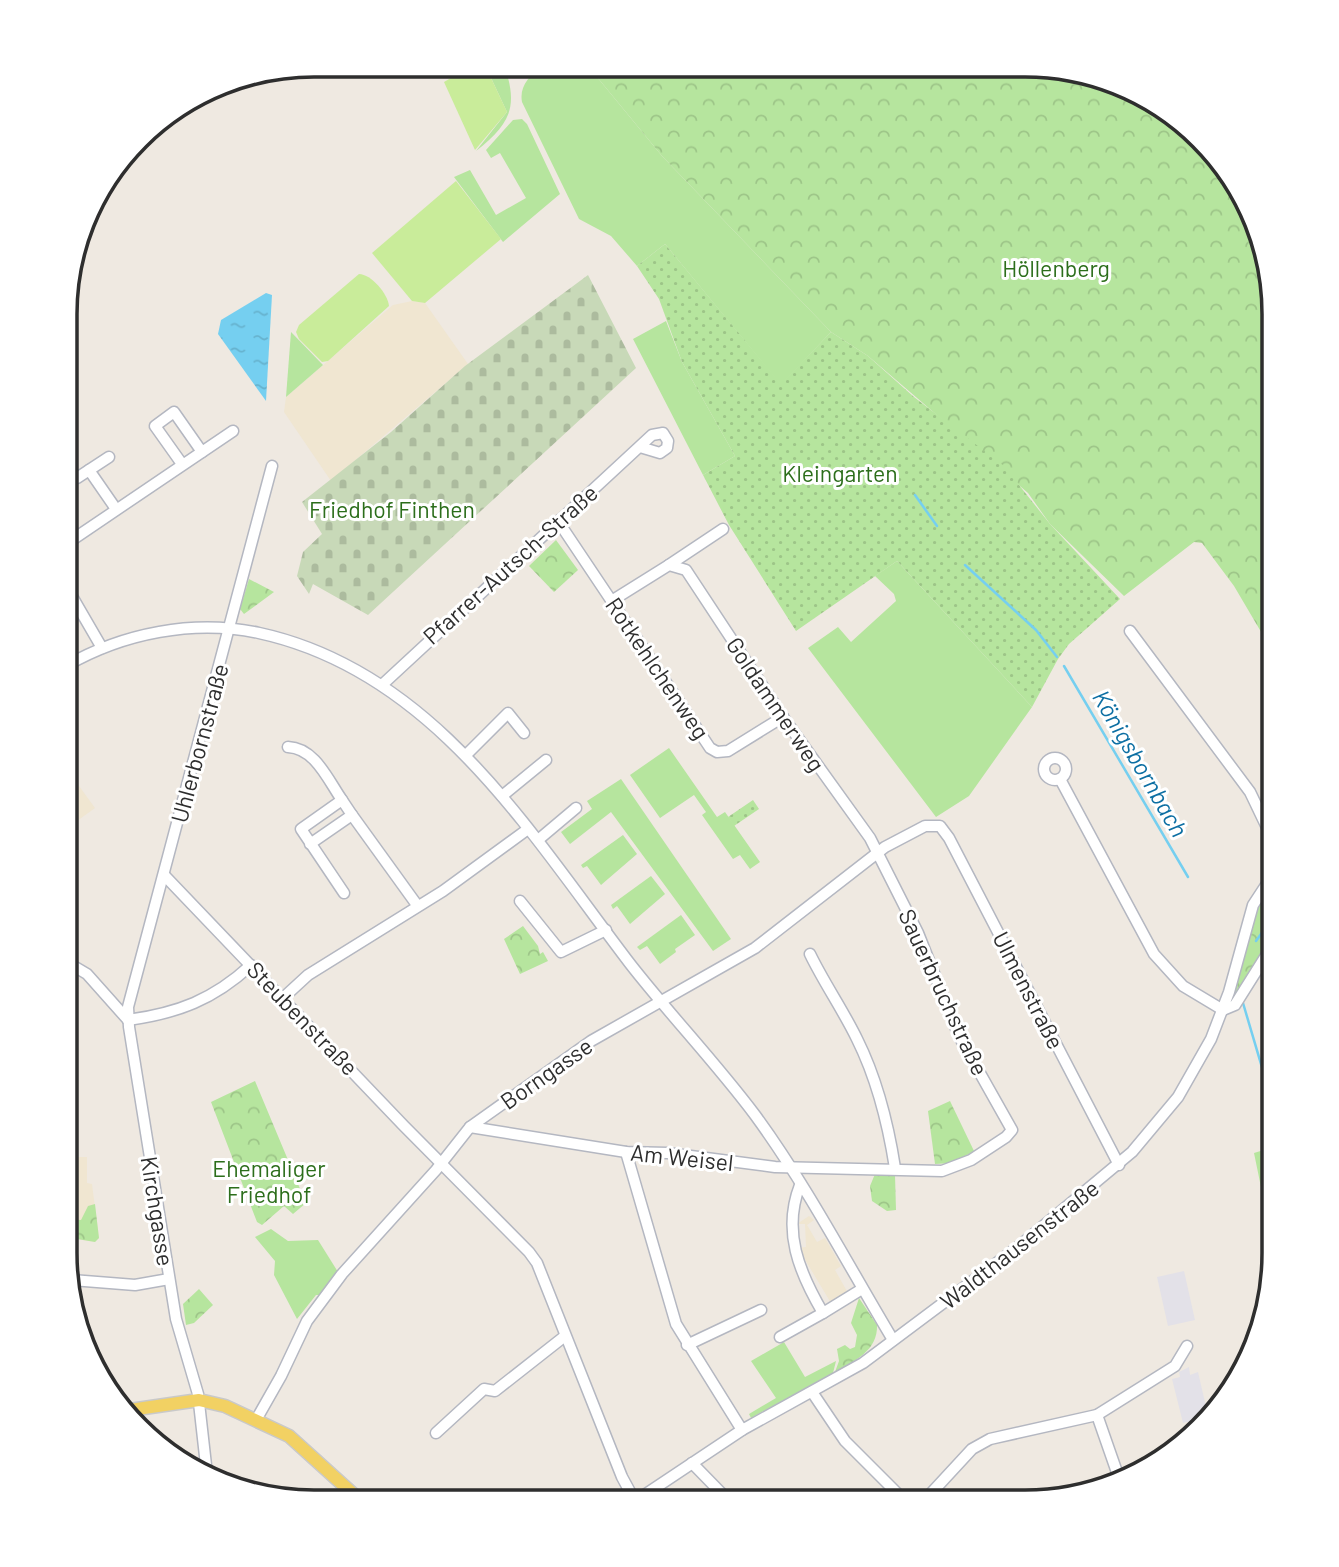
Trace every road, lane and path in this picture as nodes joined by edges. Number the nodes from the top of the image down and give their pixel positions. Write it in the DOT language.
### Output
graph roads {
  1 [pos="233,431"];
  2 [pos="640,447"];
  3 [pos="202,452"];
  4 [pos="109,457"];
  5 [pos="183,464"];
  6 [pos="272,466"];
  7 [pos="89,470"];
  8 [pos="77,478"];
  9 [pos="116,509"];
  10 [pos="558,521"];
  11 [pos="723,529"];
  12 [pos="77,536"];
  13 [pos="669,565"];
  14 [pos="613,600"];
  15 [pos="77,605"];
  16 [pos="230,627"];
  17 [pos="1130,631"];
  18 [pos="102,648"];
  19 [pos="77,660"];
  20 [pos="383,684"];
  21 [pos="783,717"];
  22 [pos="524,733"];
  23 [pos="289,747"];
  24 [pos="466,755"];
  25 [pos="546,760"];
  26 [pos="1060,779"];
  27 [pos="502,796"];
  28 [pos="342,800"];
  29 [pos="576,808"];
  30 [pos="352,815"];
  31 [pos="1261,816"];
  32 [pos="930,825"];
  33 [pos="528,829"];
  34 [pos="538,840"];
  35 [pos="310,844"];
  36 [pos="877,853"];
  37 [pos="164,874"];
  38 [pos="1261,892"];
  39 [pos="344,893"];
  40 [pos="520,901"];
  41 [pos="416,905"];
  42 [pos="606,930"];
  43 [pos="810,954"];
  44 [pos="251,965"];
  45 [pos="1261,966"];
  46 [pos="77,968"];
  47 [pos="283,998"];
  48 [pos="660,1002"];
  49 [pos="1223,1010"];
  50 [pos="128,1020"];
  51 [pos="470,1127"];
  52 [pos="1012,1130"];
  53 [pos="626,1153"];
  54 [pos="441,1163"];
  55 [pos="1119,1165"];
  56 [pos="789,1167"];
  57 [pos="895,1168"];
  58 [pos="800,1185"];
  59 [pos="169,1279"];
  60 [pos="79,1281"];
  61 [pos="862,1289"];
  62 [pos="761,1310"];
  63 [pos="823,1313"];
  64 [pos="565,1336"];
  65 [pos="780,1337"];
  66 [pos="893,1340"];
  67 [pos="687,1345"];
  68 [pos="1187,1346"];
  69 [pos="812,1392"];
  70 [pos="199,1400"];
  71 [pos="136,1409"];
  72 [pos="1097,1415"];
  73 [pos="256,1420"];
  74 [pos="742,1430"];
  75 [pos="436,1433"];
  76 [pos="206,1463"];
  77 [pos="692,1463"];
  78 [pos="1117,1472"];
  79 [pos="348,1489"];
  80 [pos="628,1489"];
  81 [pos="654,1489"];
  82 [pos="717,1489"];
  83 [pos="893,1489"];
  84 [pos="935,1489"];
  1 -- 3 [label="street"];
  2 -- 10 [label="street, Pfarrer-Autsch-Straße"];
  3 -- 5 [label="street"];
  3 -- 5 [label="street"];
  4 -- 7 [label="street"];
  5 -- 9 [label="street"];
  6 -- 16 [label="street, Uhlerbornstraße"];
  7 -- 8 [label="street"];
  7 -- 9 [label="street"];
  9 -- 12 [label="street"];
  10 -- 14 [label="street, Rotkehlchenweg"];
  10 -- 20 [label="street, Pfarrer-Autsch-Straße"];
  11 -- 13 [label="street"];
  13 -- 14 [label="street"];
  13 -- 21 [label="street, Goldammerweg"];
  14 -- 21 [label="street, Rotkehlchenweg"];
  15 -- 18 [label="street"];
  16 -- 18 [label="street"];
  16 -- 20 [label="street"];
  16 -- 37 [label="street, Uhlerbornstraße"];
  17 -- 31 [label="street"];
  18 -- 19 [label="street"];
  20 -- 24 [label="street"];
  21 -- 36 [label="street, Goldammerweg"];
  22 -- 24 [label="street"];
  23 -- 28 [label="street"];
  24 -- 27 [label="street"];
  25 -- 27 [label="street"];
  26 -- 49 [label="street"];
  27 -- 33 [label="street"];
  28 -- 30 [label="street"];
  28 -- 35 [label="street"];
  29 -- 34 [label="street"];
  30 -- 35 [label="street"];
  30 -- 41 [label="street"];
  32 -- 36 [label="street, Borngasse"];
  32 -- 55 [label="street, Ulmenstraße"];
  33 -- 34 [label="street"];
  33 -- 41 [label="street"];
  34 -- 42 [label="street"];
  35 -- 39 [label="street"];
  36 -- 48 [label="street, Borngasse"];
  36 -- 52 [label="street, Sauerbruchstraße"];
  37 -- 44 [label="street, Steubenstraße"];
  37 -- 50 [label="street, Uhlerbornstraße"];
  38 -- 49 [label="street, Waldthausenstraße"];
  40 -- 42 [label="street"];
  41 -- 47 [label="street"];
  42 -- 48 [label="street"];
  43 -- 57 [label="street"];
  44 -- 47 [label="street, Steubenstraße"];
  44 -- 50 [label="street"];
  45 -- 49 [label="street"];
  46 -- 50 [label="street"];
  47 -- 54 [label="street, Steubenstraße"];
  48 -- 51 [label="street, Borngasse"];
  48 -- 56 [label="street"];
  49 -- 55 [label="street, Waldthausenstraße"];
  50 -- 59 [label="street, Kirchgasse"];
  51 -- 53 [label="street, Am Weisel"];
  51 -- 54 [label="street, Borngasse"];
  52 -- 57 [label="street, Am Weisel"];
  53 -- 56 [label="street, Am Weisel"];
  53 -- 67 [label="street"];
  54 -- 64 [label="street, Steubenstraße"];
  54 -- 73 [label="street, Borngasse"];
  55 -- 66 [label="street, Waldthausenstraße"];
  56 -- 57 [label="street, Am Weisel"];
  56 -- 58 [label="street"];
  58 -- 61 [label="street"];
  58 -- 63 [label="street"];
  59 -- 60 [label="street"];
  59 -- 70 [label="street, Kirchgasse"];
  61 -- 63 [label="street"];
  61 -- 66 [label="street"];
  62 -- 67 [label="street"];
  63 -- 65 [label="street"];
  64 -- 75 [label="street"];
  64 -- 80 [label="street, Steubenstraße"];
  66 -- 69 [label="street, Waldthausenstraße"];
  67 -- 74 [label="street"];
  68 -- 72 [label="street"];
  69 -- 74 [label="street, Waldthausenstraße"];
  69 -- 83 [label="street"];
  70 -- 71 [label="main road"];
  70 -- 73 [label="main road"];
  70 -- 76 [label="street, Kirchgasse"];
  72 -- 78 [label="street"];
  72 -- 84 [label="street"];
  73 -- 79 [label="main road"];
  74 -- 77 [label="street, Waldthausenstraße"];
  77 -- 81 [label="street, Waldthausenstraße"];
  77 -- 82 [label="street"];
}
